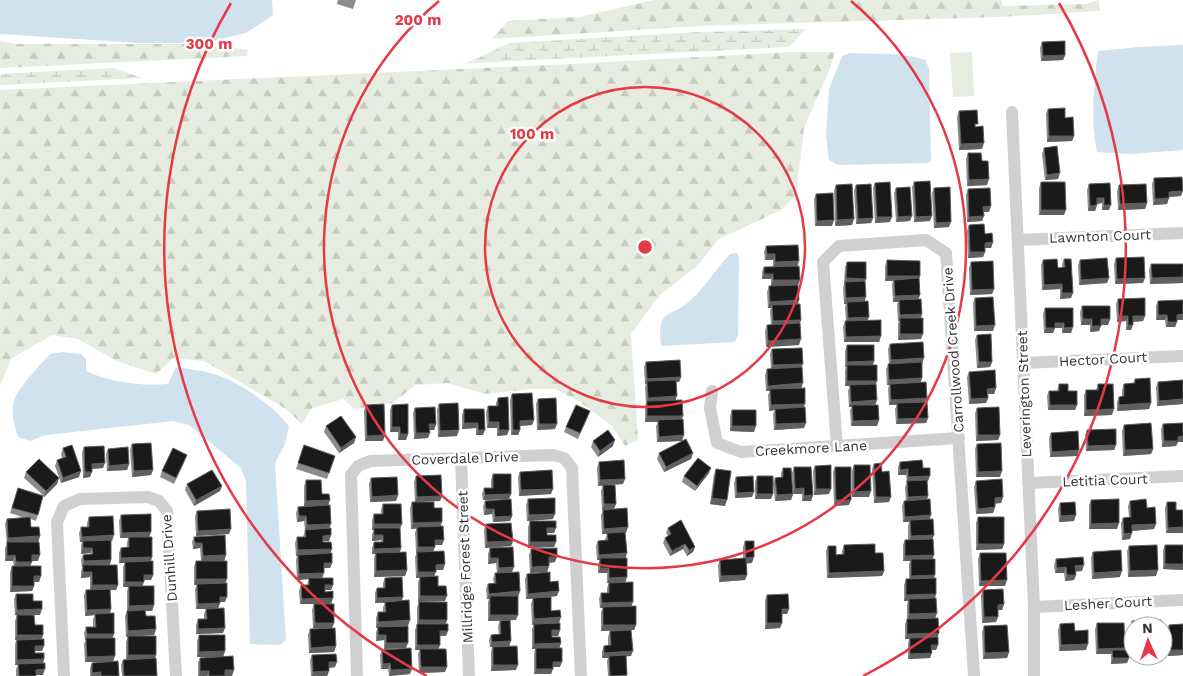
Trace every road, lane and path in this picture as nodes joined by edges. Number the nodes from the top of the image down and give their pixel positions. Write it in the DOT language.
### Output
graph roads {
  1 [pos="1012,112"];
  2 [pos="1183,233"];
  3 [pos="1018,240"];
  4 [pos="1183,356"];
  5 [pos="1023,363"];
  6 [pos="712,391"];
  7 [pos="959,438"];
  8 [pos="836,446"];
  9 [pos="461,458"];
  10 [pos="1183,476"];
  11 [pos="1028,483"];
  12 [pos="1183,600"];
  13 [pos="1034,607"];
  14 [pos="64,676"];
  15 [pos="176,676"];
  16 [pos="357,676"];
  17 [pos="469,676"];
  18 [pos="582,676"];
  19 [pos="974,676"];
  20 [pos="1034,676"];
  1 -- 3 [label="street, Leverington Street"];
  2 -- 3 [label="street, Lawnton Court"];
  3 -- 5 [label="street, Leverington Street"];
  4 -- 5 [label="street, Hector Court"];
  5 -- 11 [label="street, Leverington Street"];
  6 -- 8 [label="street, Creekmore Lane"];
  7 -- 8 [label="street, Creekmore Lane"];
  7 -- 8 [label="street, Carrollwood Creek Drive"];
  7 -- 19 [label="street, Carrollwood Creek Drive"];
  9 -- 16 [label="street, Coverdale Drive"];
  9 -- 17 [label="street, Millridge Forest Street"];
  9 -- 18 [label="street, Coverdale Drive"];
  10 -- 11 [label="street, Letitia Court"];
  11 -- 13 [label="street, Leverington Street"];
  12 -- 13 [label="street, Lesher Court"];
  13 -- 20 [label="street, Leverington Street"];
  14 -- 15 [label="street, Dunhill Drive"];
}
